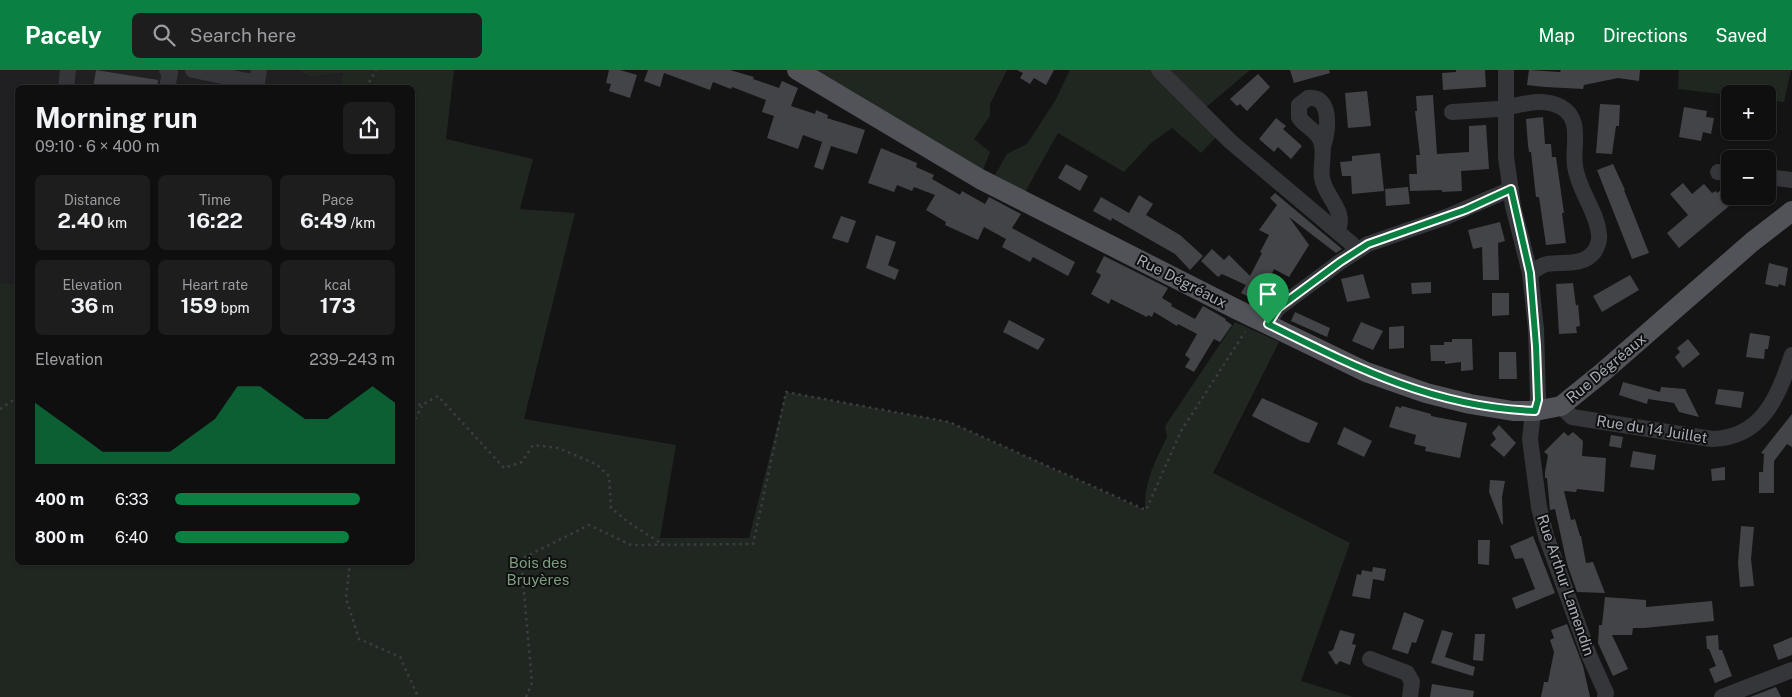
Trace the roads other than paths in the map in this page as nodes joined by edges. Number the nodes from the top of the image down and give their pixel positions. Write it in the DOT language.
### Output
graph roads {
  1 [pos="68,70"];
  2 [pos="167,70"];
  3 [pos="193,70"];
  4 [pos="259,70"];
  5 [pos="797,70"];
  6 [pos="1159,70"];
  7 [pos="1506,70"];
  8 [pos="66,85"];
  9 [pos="168,85"];
  10 [pos="1506,107"];
  11 [pos="1452,112"];
  12 [pos="1323,147"];
  13 [pos="1776,178"];
  14 [pos="1792,180"];
  15 [pos="1511,189"];
  16 [pos="1792,211"];
  17 [pos="1337,231"];
  18 [pos="1354,252"];
  19 [pos="1530,273"];
  20 [pos="1261,321"];
  21 [pos="1792,355"];
  22 [pos="1560,406"];
  23 [pos="1535,411"];
  24 [pos="1370,659"];
  25 [pos="1792,670"];
  26 [pos="1608,696"];
  27 [pos="1410,697"];
  28 [pos="1722,697"];
  1 -- 8 [label="street"];
  2 -- 9 [label="street"];
  3 -- 4 [label="street"];
  5 -- 20 [label="main road, Rue Dégréaux"];
  6 -- 17 [label="street"];
  7 -- 10 [label="street, Rue Arthur Lamendin"];
  10 -- 11 [label="street"];
  10 -- 15 [label="street, Rue Arthur Lamendin"];
  10 -- 19 [label="street"];
  12 -- 17 [label="street"];
  13 -- 14 [label="street"];
  15 -- 18 [label="street"];
  15 -- 19 [label="street, Rue Arthur Lamendin"];
  16 -- 22 [label="main road, Rue Dégréaux"];
  17 -- 18 [label="street"];
  18 -- 20 [label="street"];
  19 -- 23 [label="street, Rue Arthur Lamendin"];
  20 -- 23 [label="main road, Rue Dégréaux"];
  21 -- 22 [label="street, Rue du 14 Juillet"];
  22 -- 23 [label="main road, Rue Dégréaux"];
  23 -- 26 [label="street, Rue Arthur Lamendin"];
  24 -- 27 [label="street"];
  25 -- 28 [label="street"];
}
